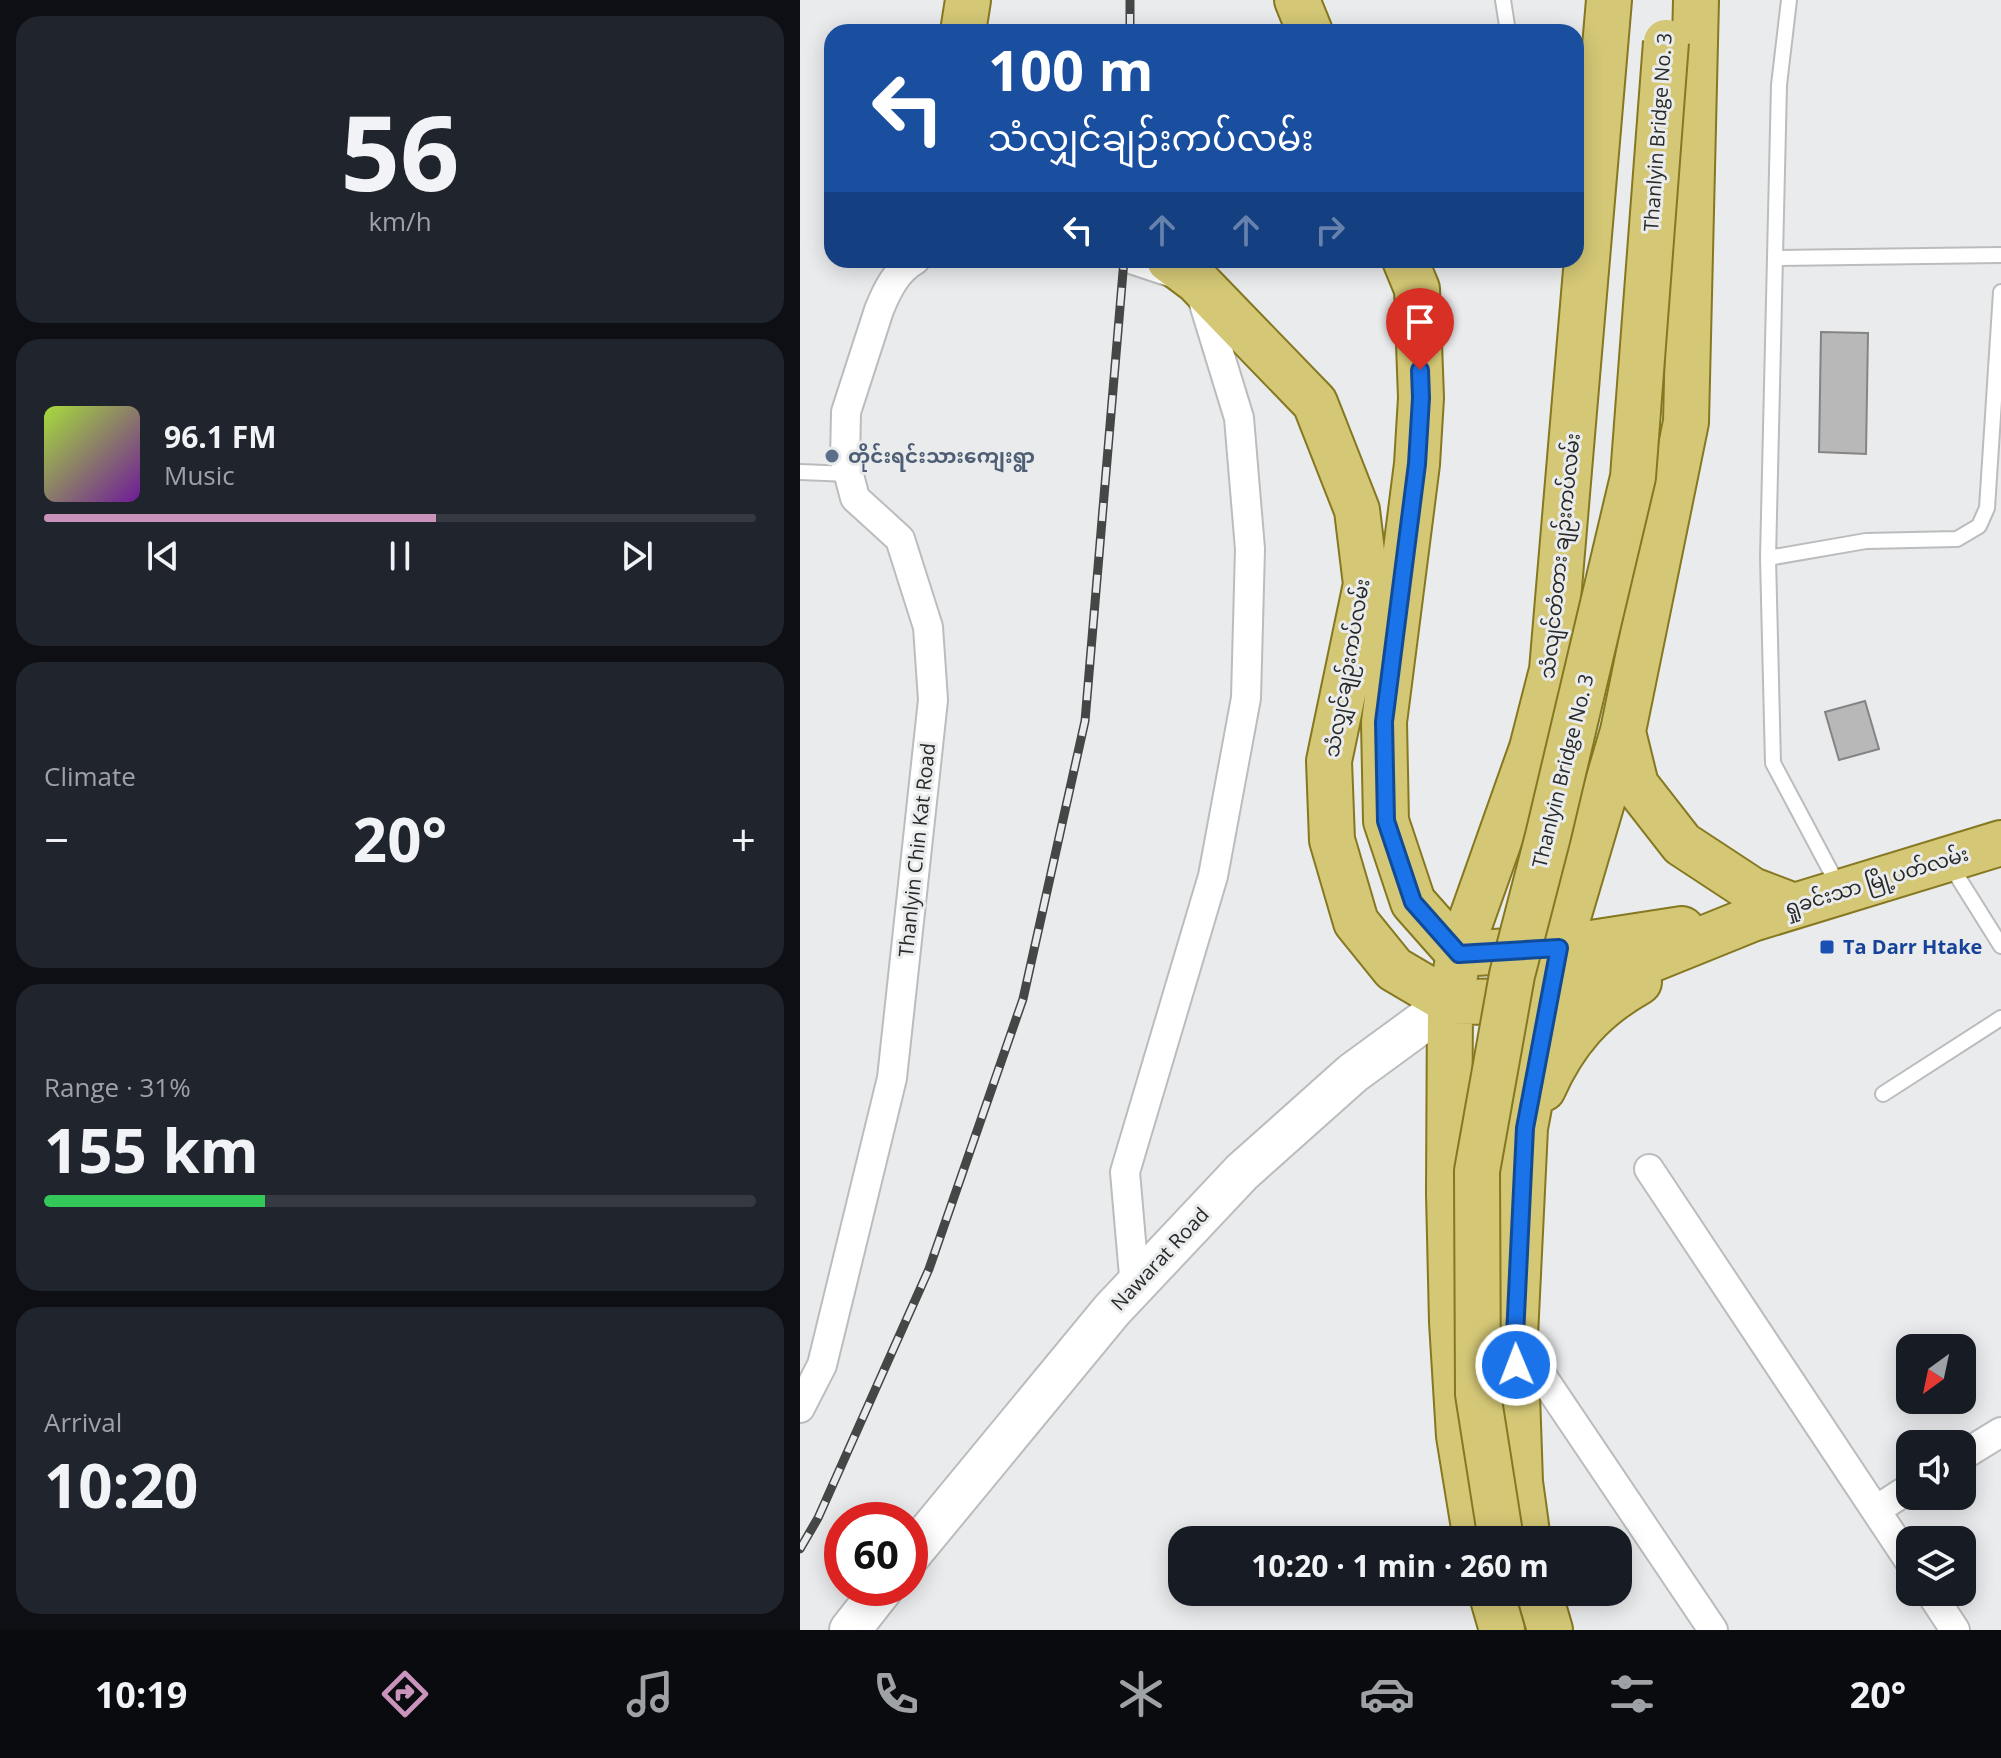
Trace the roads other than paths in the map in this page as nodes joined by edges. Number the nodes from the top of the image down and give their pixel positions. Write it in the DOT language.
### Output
graph roads {
  1 [pos="968,0"];
  2 [pos="1297,0"];
  3 [pos="1503,0"];
  4 [pos="1609,0"];
  5 [pos="1696,0"];
  6 [pos="1789,0"];
  7 [pos="1666,21"];
  8 [pos="964,24"];
  9 [pos="1307,24"];
  10 [pos="1507,24"];
  11 [pos="2001,255"];
  12 [pos="1775,258"];
  13 [pos="893,268"];
  14 [pos="902,268"];
  15 [pos="1183,270"];
  16 [pos="1417,273"];
  17 [pos="2001,292"];
  18 [pos="882,302"];
  19 [pos="800,472"];
  20 [pos="849,474"];
  21 [pos="1768,558"];
  22 [pos="1623,731"];
  23 [pos="2001,843"];
  24 [pos="1946,859"];
  25 [pos="1841,891"];
  26 [pos="1794,906"];
  27 [pos="1752,919"];
  28 [pos="2001,946"];
  29 [pos="1559,948"];
  30 [pos="1459,954"];
  31 [pos="1549,1001"];
  32 [pos="1450,1002"];
  33 [pos="2001,1018"];
  34 [pos="1883,1094"];
  35 [pos="1525,1128"];
  36 [pos="1649,1169"];
  37 [pos="1135,1287"];
  38 [pos="1515,1336"];
  39 [pos="800,1408"];
  40 [pos="2001,1432"];
  41 [pos="1976,1447"];
  42 [pos="1896,1497"];
  43 [pos="1876,1510"];
  44 [pos="1474,1526"];
  45 [pos="1499,1526"];
  46 [pos="1526,1526"];
  47 [pos="928,1533"];
  48 [pos="1896,1541"];
  49 [pos="869,1606"];
  50 [pos="1495,1606"];
  51 [pos="1516,1606"];
  52 [pos="1543,1606"];
  53 [pos="1939,1606"];
  54 [pos="850,1630"];
  55 [pos="1502,1630"];
  56 [pos="1522,1630"];
  57 [pos="1550,1630"];
  58 [pos="1713,1630"];
  59 [pos="1955,1630"];
  1 -- 8 [label="main road"];
  2 -- 9 [label="main road"];
  3 -- 10 [label="lane"];
  4 -- 30 [label="main road, သံလျင်တံတား ချဉ်းကပ်လမ်း"];
  5 -- 22 [label="main road"];
  6 -- 12 [label="lane"];
  7 -- 45 [label="main road, Thanlyin Bridge No. 3, bridge"];
  11 -- 12 [label="lane"];
  12 -- 21 [label="lane"];
  13 -- 18 [label="street, Thanlyin Chin Kat Road"];
  14 -- 18 [label="street"];
  15 -- 32 [label="main road, သံလျှင်ချဉ်းကပ်လမ်း"];
  15 -- 37 [label="street"];
  16 -- 30 [label="main road"];
  17 -- 21 [label="lane"];
  18 -- 20 [label="street, Thanlyin Chin Kat Road"];
  19 -- 20 [label="lane"];
  20 -- 39 [label="street, Thanlyin Chin Kat Road"];
  21 -- 25 [label="lane"];
  22 -- 26 [label="main road"];
  22 -- 29 [label="main road"];
  23 -- 24 [label="main road, ရှုခင်းသာ မြို့ပတ်လမ်း"];
  24 -- 25 [label="main road, ရှုခင်းသာ မြို့ပတ်လမ်း"];
  24 -- 28 [label="lane"];
  25 -- 26 [label="main road, ရှုခင်းသာ မြို့ပတ်လမ်း"];
  26 -- 27 [label="main road, ရှုခင်းသာ မြို့ပတ်လမ်း"];
  27 -- 29 [label="main road, ရှုခင်းသာ မြို့ပတ်လမ်း"];
  27 -- 31 [label="main road, ရှုခင်းသာ မြို့ပတ်လမ်း"];
  27 -- 35 [label="main road"];
  29 -- 30 [label="main road"];
  29 -- 31 [label="main road"];
  30 -- 32 [label="main road"];
  31 -- 32 [label="main road"];
  31 -- 35 [label="main road"];
  32 -- 37 [label="main road, Nawarat Road"];
  32 -- 44 [label="main road"];
  33 -- 34 [label="lane"];
  35 -- 38 [label="main road"];
  36 -- 43 [label="street"];
  37 -- 47 [label="main road, Nawarat Road"];
  38 -- 46 [label="main road"];
  38 -- 58 [label="street"];
  40 -- 41 [label="street"];
  42 -- 43 [label="street"];
  43 -- 48 [label="street"];
  49 -- 54 [label="main road"];
  50 -- 55 [label="main road"];
  51 -- 56 [label="main road"];
  52 -- 57 [label="main road"];
  53 -- 59 [label="street"];
}
